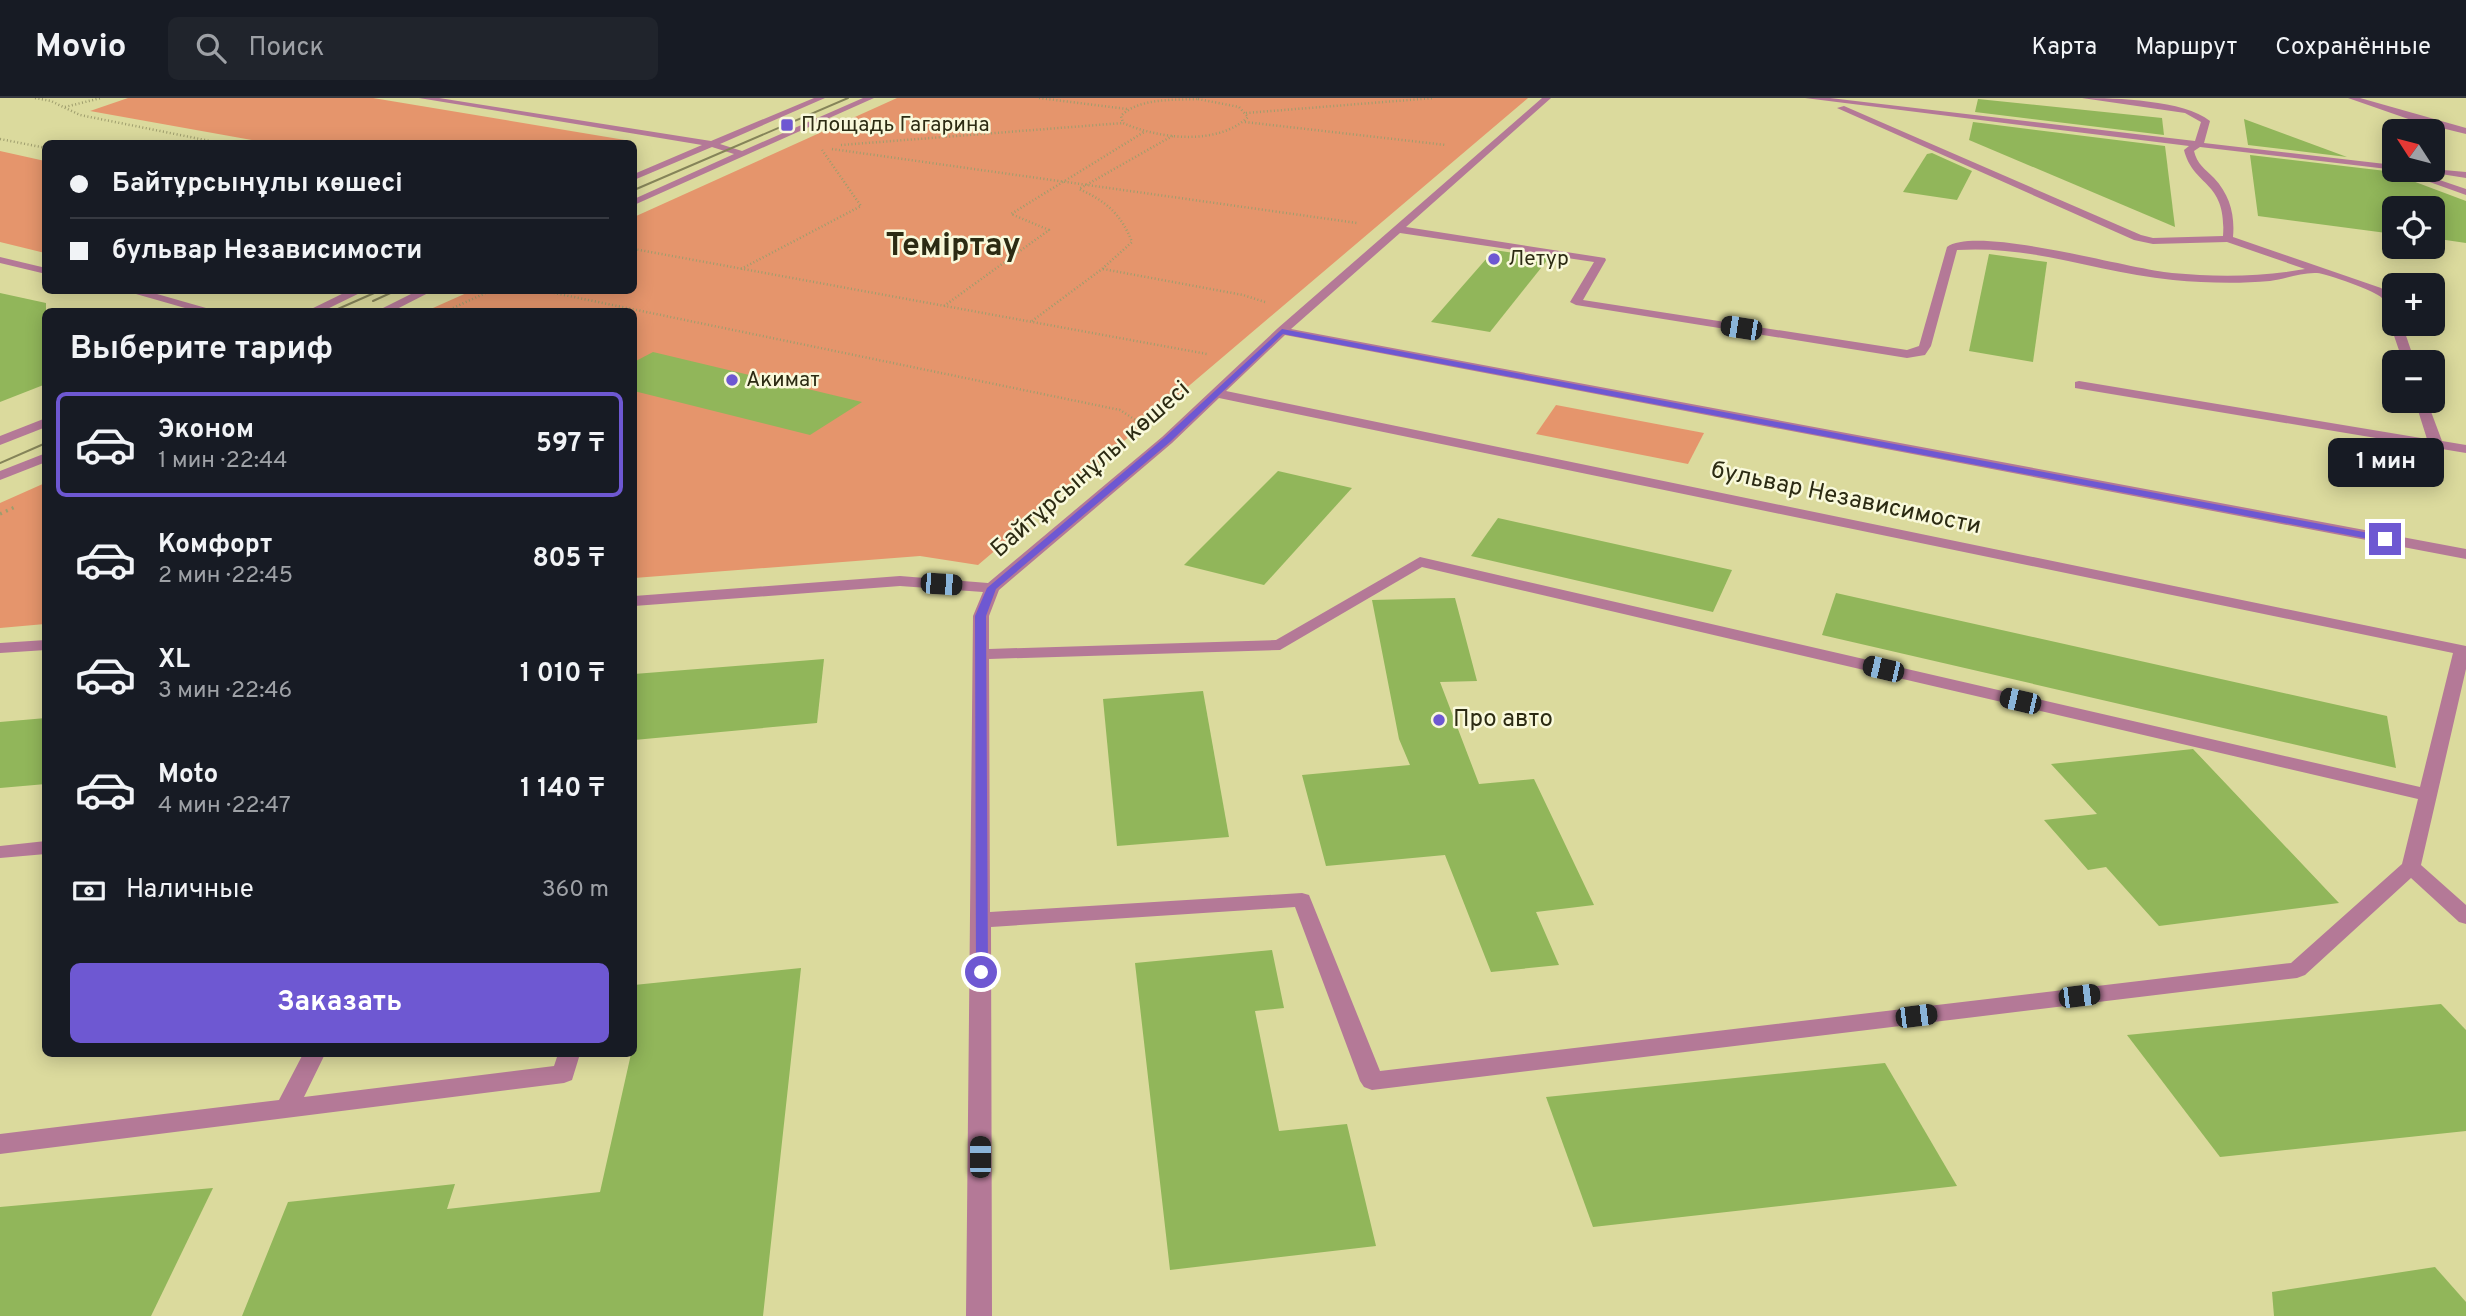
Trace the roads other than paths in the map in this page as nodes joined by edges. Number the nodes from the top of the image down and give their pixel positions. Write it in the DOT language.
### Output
graph roads {
  1 [pos="423,98"];
  2 [pos="821,98"];
  3 [pos="870,98"];
  4 [pos="1548,98"];
  5 [pos="1809,98"];
  6 [pos="1928,98"];
  7 [pos="2086,98"];
  8 [pos="2352,98"];
  9 [pos="1822,100"];
  10 [pos="1926,112"];
  11 [pos="2466,131"];
  12 [pos="712,144"];
  13 [pos="2199,144"];
  14 [pos="742,154"];
  15 [pos="2382,167"];
  16 [pos="2445,173"];
  17 [pos="2466,175"];
  18 [pos="637,176"];
  19 [pos="2436,182"];
  20 [pos="2466,192"];
  21 [pos="637,201"];
  22 [pos="1396,229"];
  23 [pos="2228,239"];
  24 [pos="0,260"];
  25 [pos="42,270"];
  26 [pos="2316,271"];
  27 [pos="143,294"];
  28 [pos="352,294"];
  29 [pos="420,294"];
  30 [pos="2382,294"];
  31 [pos="199,308"];
  32 [pos="319,308"];
  33 [pos="389,308"];
  34 [pos="1282,331"];
  35 [pos="2079,385"];
  36 [pos="1216,393"];
  37 [pos="2425,413"];
  38 [pos="42,424"];
  39 [pos="0,441"];
  40 [pos="2436,444"];
  41 [pos="2466,449"];
  42 [pos="42,459"];
  43 [pos="0,477"];
  44 [pos="2466,554"];
  45 [pos="992,588"];
  46 [pos="637,601"];
  47 [pos="42,645"];
  48 [pos="0,648"];
  49 [pos="2464,650"];
  50 [pos="981,654"];
  51 [pos="2428,795"];
  52 [pos="42,847"];
  53 [pos="0,852"];
  54 [pos="2411,867"];
  55 [pos="2466,917"];
  56 [pos="981,920"];
  57 [pos="312,1057"];
  58 [pos="568,1057"];
  59 [pos="286,1108"];
  60 [pos="0,1144"];
  61 [pos="979,1316"];
  1 -- 12 [label="street"];
  2 -- 12 [label="street"];
  3 -- 14 [label="street"];
  4 -- 22 [label="street, Байтұрсынұлы көшесі"];
  5 -- 9 [label="street"];
  6 -- 10 [label="street"];
  7 -- 13 [label="street"];
  8 -- 11 [label="street"];
  9 -- 10 [label="street"];
  9 -- 23 [label="street"];
  10 -- 13 [label="street"];
  12 -- 14 [label="street"];
  12 -- 18 [label="street"];
  13 -- 15 [label="street"];
  13 -- 23 [label="street"];
  14 -- 21 [label="street"];
  16 -- 17 [label="street"];
  19 -- 20 [label="street"];
  22 -- 26 [label="street"];
  22 -- 34 [label="street, Байтұрсынұлы көшесі"];
  23 -- 26 [label="street"];
  24 -- 25 [label="street"];
  26 -- 30 [label="street"];
  27 -- 31 [label="street"];
  28 -- 32 [label="street"];
  29 -- 33 [label="street"];
  34 -- 36 [label="street, Байтұрсынұлы көшесі"];
  34 -- 44 [label="street"];
  35 -- 40 [label="street"];
  36 -- 45 [label="street, Байтұрсынұлы көшесі"];
  36 -- 49 [label="street, бульвар Независимости"];
  37 -- 40 [label="street"];
  38 -- 39 [label="street"];
  40 -- 41 [label="street"];
  42 -- 43 [label="street"];
  45 -- 46 [label="street"];
  45 -- 50 [label="street, Байтұрсынұлы көшесі"];
  47 -- 48 [label="street"];
  49 -- 51 [label="street"];
  50 -- 51 [label="street"];
  50 -- 56 [label="street, Байтұрсынұлы көшесі"];
  51 -- 54 [label="street"];
  52 -- 53 [label="street"];
  54 -- 55 [label="street"];
  54 -- 56 [label="street"];
  56 -- 61 [label="street, Байтұрсынұлы көшесі"];
  57 -- 59 [label="street"];
  58 -- 59 [label="street"];
  59 -- 60 [label="street"];
}
